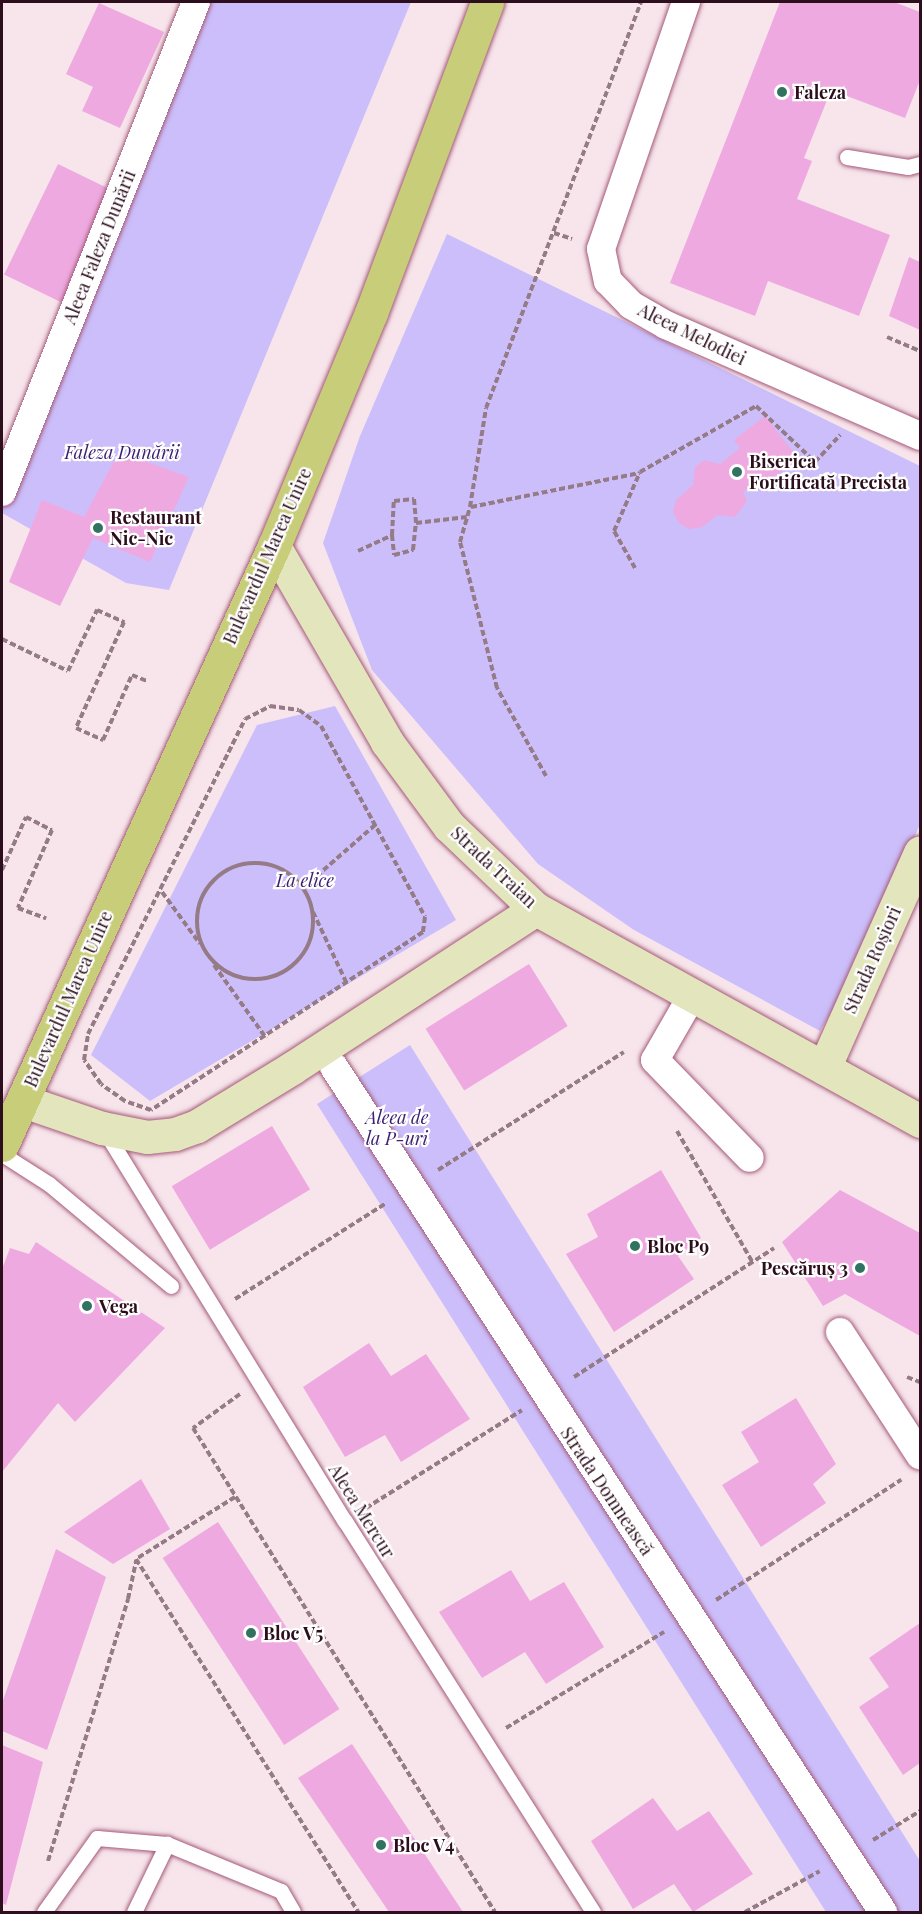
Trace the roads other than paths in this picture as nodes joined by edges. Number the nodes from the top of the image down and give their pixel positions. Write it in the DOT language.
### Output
graph roads {
  1 [pos="196,2"];
  2 [pos="487,2"];
  3 [pos="686,2"];
  4 [pos="847,157"];
  5 [pos="921,164"];
  6 [pos="921,436"];
  7 [pos="2,492"];
  8 [pos="274,546"];
  9 [pos="921,852"];
  10 [pos="536,909"];
  11 [pos="693,994"];
  12 [pos="334,1067"];
  13 [pos="824,1068"];
  14 [pos="23,1101"];
  15 [pos="921,1121"];
  16 [pos="102,1128"];
  17 [pos="2,1145"];
  18 [pos="2,1154"];
  19 [pos="750,1158"];
  20 [pos="171,1286"];
  21 [pos="840,1332"];
  22 [pos="921,1455"];
  23 [pos="167,1844"];
  24 [pos="44,1912"];
  25 [pos="134,1912"];
  26 [pos="293,1912"];
  27 [pos="593,1912"];
  28 [pos="883,1912"];
  1 -- 7 [label="street, Aleea Faleza Dunării"];
  2 -- 8 [label="main road, Bulevardul Marea Unire"];
  3 -- 6 [label="street, Aleea Melodiei"];
  4 -- 5 [label="lane"];
  8 -- 10 [label="main road, Strada Traian"];
  8 -- 14 [label="main road, Bulevardul Marea Unire"];
  9 -- 13 [label="main road, Strada Roșiori"];
  10 -- 11 [label="main road, Strada Traian"];
  10 -- 16 [label="main road, Bulevardul Marea Unire"];
  11 -- 13 [label="main road, Strada Traian"];
  11 -- 19 [label="street"];
  12 -- 28 [label="street, Strada Domnească"];
  13 -- 15 [label="main road, Strada Traian"];
  14 -- 16 [label="main road, Bulevardul Marea Unire"];
  14 -- 17 [label="main road, Bulevardul Marea Unire"];
  16 -- 27 [label="lane, Aleea Mercur"];
  18 -- 20 [label="lane"];
  21 -- 22 [label="street"];
  23 -- 24 [label="lane"];
  23 -- 25 [label="lane"];
  23 -- 26 [label="lane"];
}
